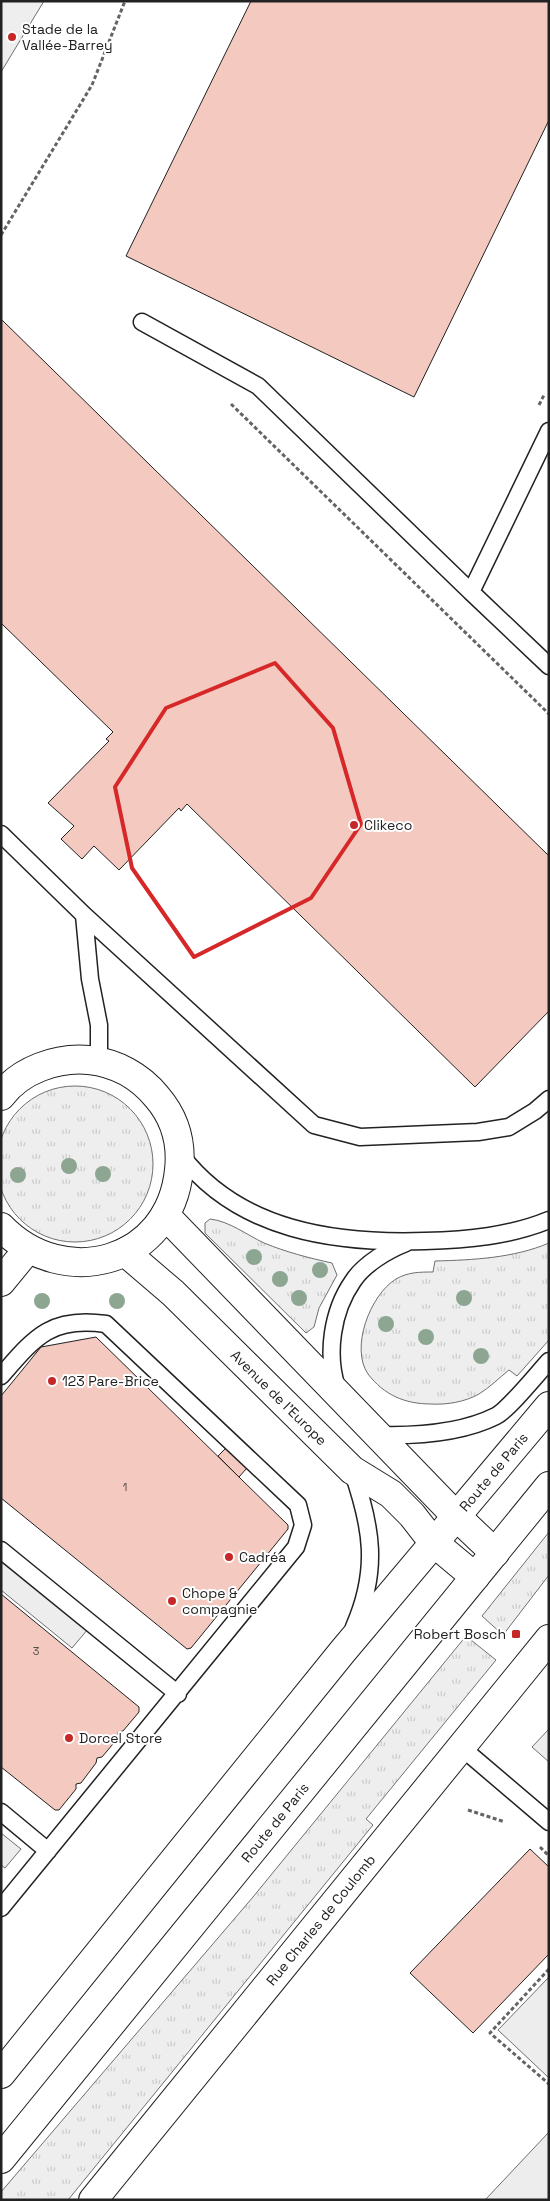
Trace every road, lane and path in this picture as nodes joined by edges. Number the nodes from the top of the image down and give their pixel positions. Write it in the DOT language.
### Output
graph roads {
  1 [pos="125,1"];
  2 [pos="1,235"];
  3 [pos="142,322"];
  4 [pos="224,399"];
  5 [pos="549,431"];
  6 [pos="472,592"];
  7 [pos="545,655"];
  8 [pos="549,714"];
  9 [pos="1,834"];
  10 [pos="84,915"];
  11 [pos="99,1061"];
  12 [pos="2,1093"];
  13 [pos="549,1099"];
  14 [pos="181,1155"];
  15 [pos="166,1215"];
  16 [pos="549,1220"];
  17 [pos="1,1227"];
  18 [pos="411,1242"];
  19 [pos="28,1249"];
  20 [pos="125,1252"];
  21 [pos="1,1282"];
  22 [pos="549,1361"];
  23 [pos="1,1376"];
  24 [pos="339,1395"];
  25 [pos="549,1406"];
  26 [pos="379,1435"];
  27 [pos="352,1470"];
  28 [pos="549,1486"];
  29 [pos="456,1516"];
  30 [pos="433,1542"];
  31 [pos="1,1550"];
  32 [pos="495,1553"];
  33 [pos="475,1577"];
  34 [pos="549,1639"];
  35 [pos="343,1650"];
  36 [pos="178,1694"];
  37 [pos="461,1747"];
  38 [pos="1,1812"];
  39 [pos="549,1822"];
  40 [pos="48,1850"];
  41 [pos="1,1908"];
  42 [pos="549,1969"];
  43 [pos="1,2074"];
  44 [pos="549,2084"];
  45 [pos="1,2159"];
  46 [pos="93,2200"];
  1 -- 2 [label="path"];
  3 -- 6 [label="lane"];
  4 -- 8 [label="path"];
  5 -- 6 [label="lane"];
  6 -- 7 [label="lane"];
  9 -- 10 [label="lane"];
  10 -- 11 [label="lane"];
  10 -- 13 [label="lane"];
  11 -- 12 [label="street"];
  11 -- 14 [label="street"];
  14 -- 15 [label="street"];
  14 -- 18 [label="lane"];
  15 -- 20 [label="street"];
  15 -- 24 [label="street"];
  16 -- 18 [label="lane"];
  17 -- 19 [label="street"];
  18 -- 24 [label="lane"];
  19 -- 20 [label="street"];
  19 -- 21 [label="street"];
  20 -- 27 [label="street, Avenue de l'Europe"];
  22 -- 26 [label="lane"];
  23 -- 36 [label="lane"];
  24 -- 26 [label="street"];
  25 -- 29 [label="street, Route de Paris"];
  26 -- 29 [label="street"];
  27 -- 30 [label="street, Avenue de l'Europe"];
  27 -- 35 [label="lane"];
  28 -- 32 [label="street, Route de Paris"];
  29 -- 30 [label="street, Route de Paris"];
  29 -- 32 [label="street"];
  30 -- 33 [label="street, Avenue de l'Europe"];
  30 -- 35 [label="street, Route de Paris"];
  31 -- 36 [label="lane"];
  32 -- 33 [label="street, Route de Paris"];
  33 -- 45 [label="street, Route de Paris"];
  34 -- 37 [label="street, Rue Charles de Coulomb"];
  35 -- 43 [label="street, Route de Paris"];
  36 -- 40 [label="lane"];
  37 -- 39 [label="lane"];
  37 -- 46 [label="street, Rue Charles de Coulomb"];
  38 -- 40 [label="lane"];
  40 -- 41 [label="lane"];
  42 -- 44 [label="path"];
}
